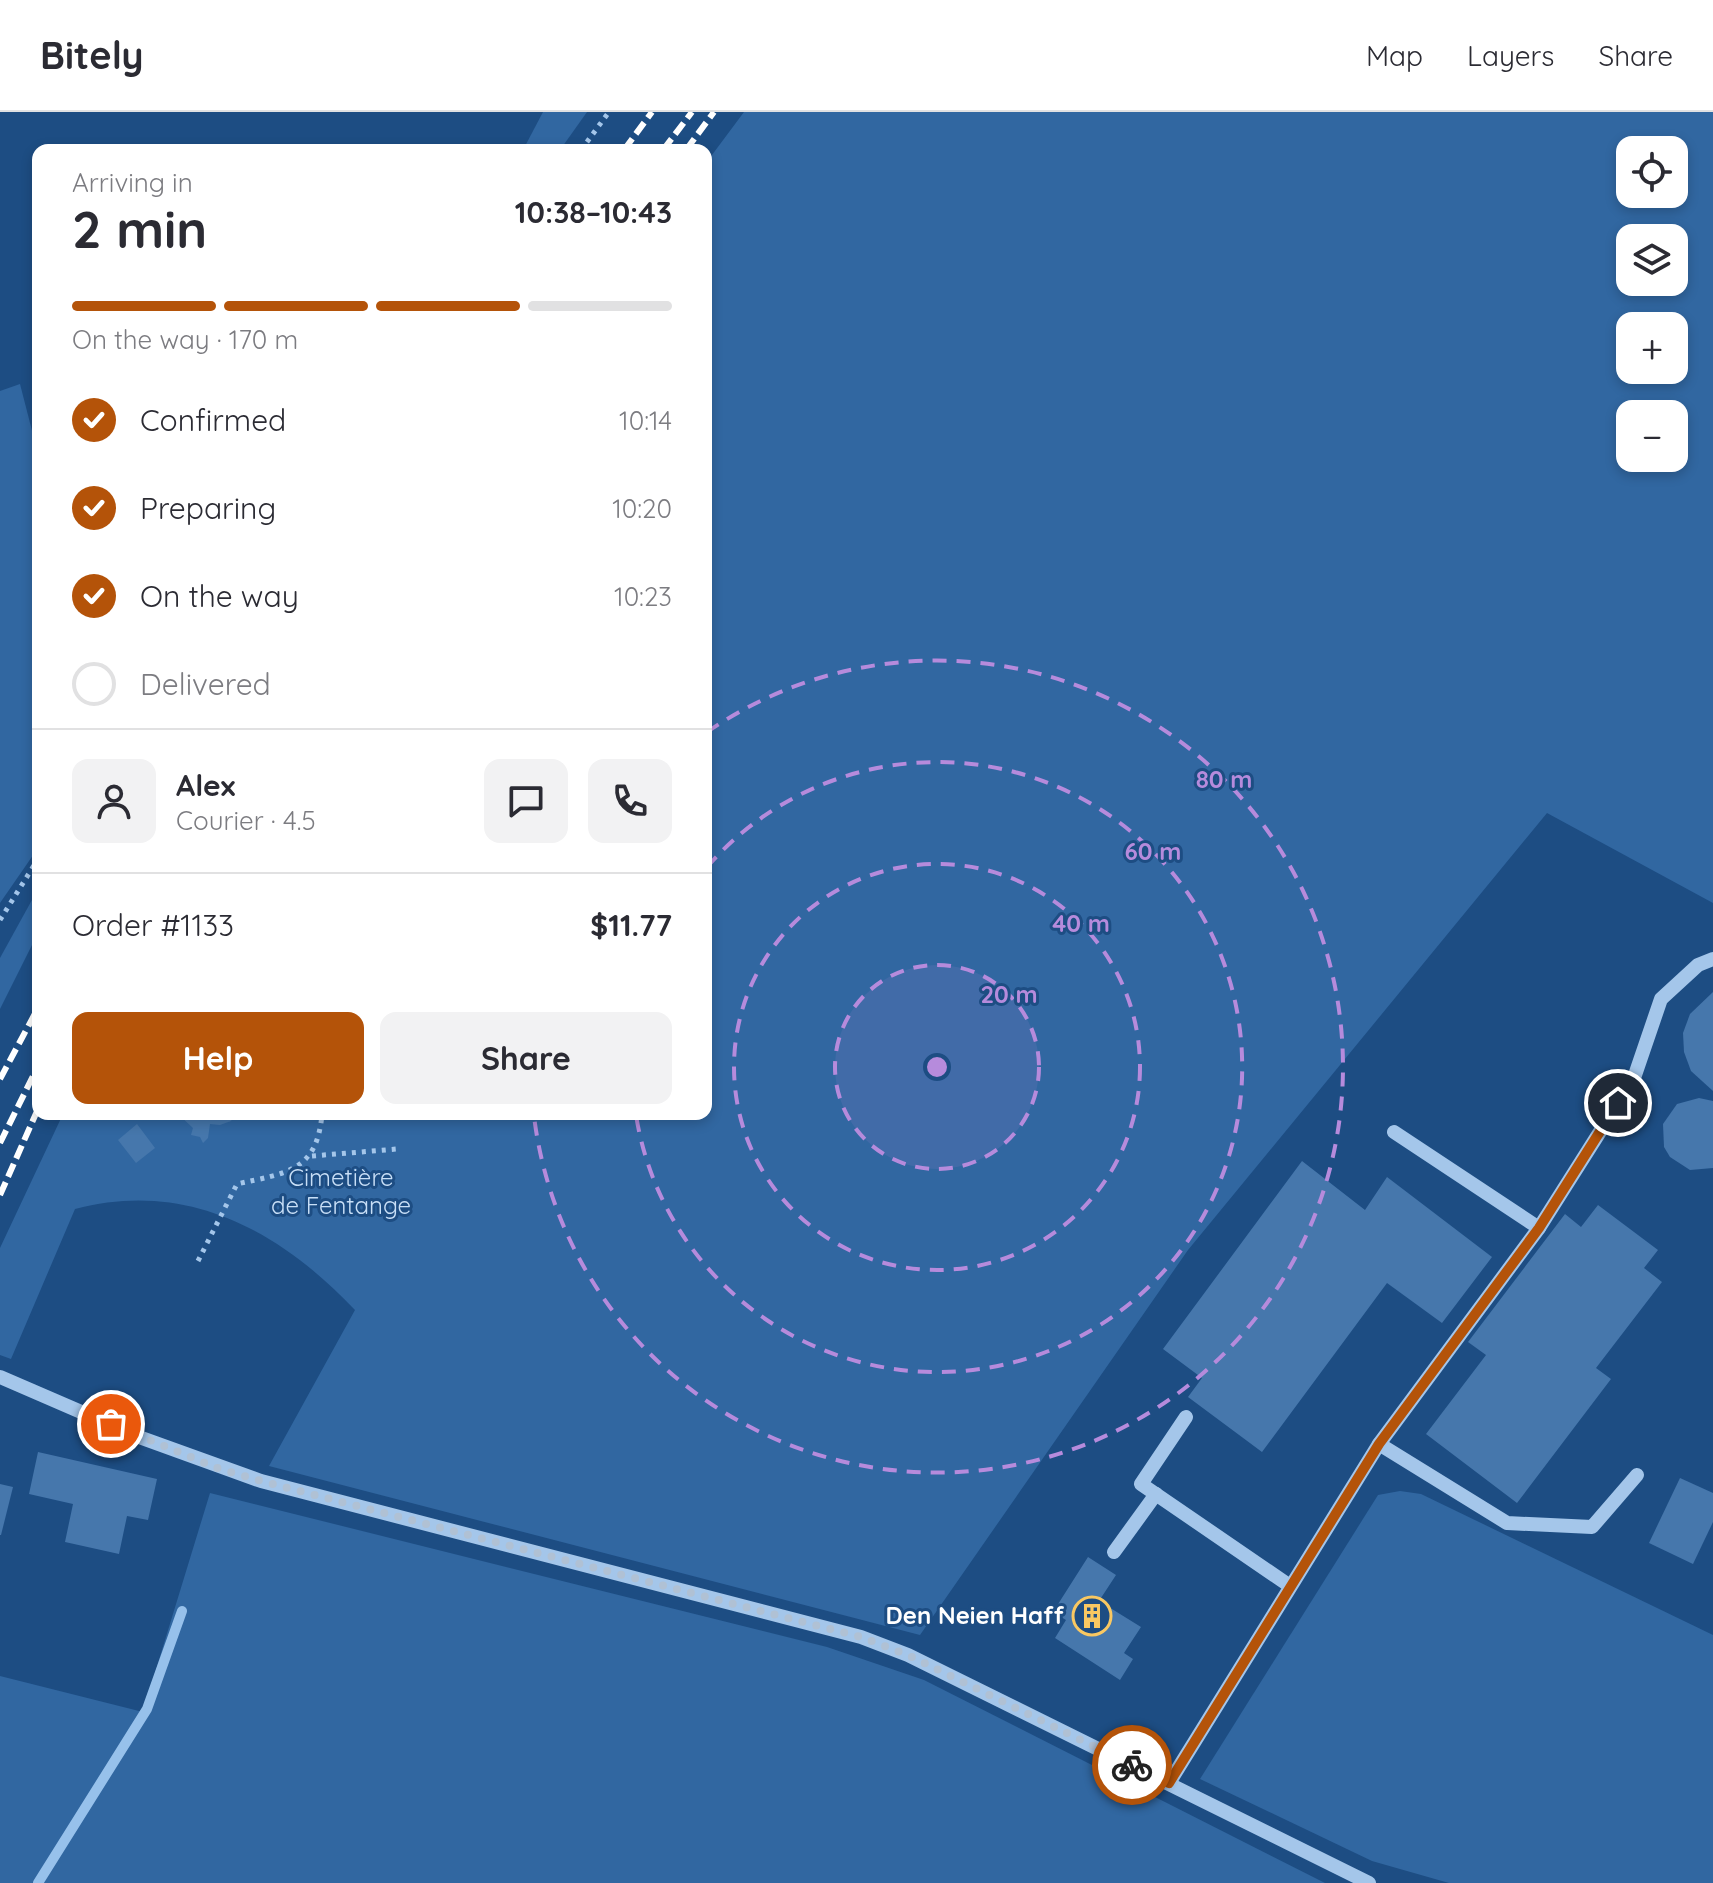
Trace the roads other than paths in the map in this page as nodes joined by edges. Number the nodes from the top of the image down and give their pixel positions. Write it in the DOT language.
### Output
graph roads {
  1 [pos="1713,959"];
  2 [pos="1394,1132"];
  3 [pos="1539,1228"];
  4 [pos="0,1377"];
  5 [pos="1186,1417"];
  6 [pos="1379,1444"];
  7 [pos="1637,1475"];
  8 [pos="1156,1494"];
  9 [pos="1114,1552"];
  10 [pos="1290,1586"];
  11 [pos="1169,1783"];
  12 [pos="1366,1881"];
  1 -- 3 [label="street"];
  2 -- 3 [label="street"];
  3 -- 6 [label="street"];
  4 -- 11 [label="street"];
  5 -- 8 [label="street"];
  6 -- 7 [label="street"];
  6 -- 10 [label="street"];
  8 -- 9 [label="street"];
  8 -- 10 [label="street"];
  10 -- 11 [label="street"];
  11 -- 12 [label="street"];
}
